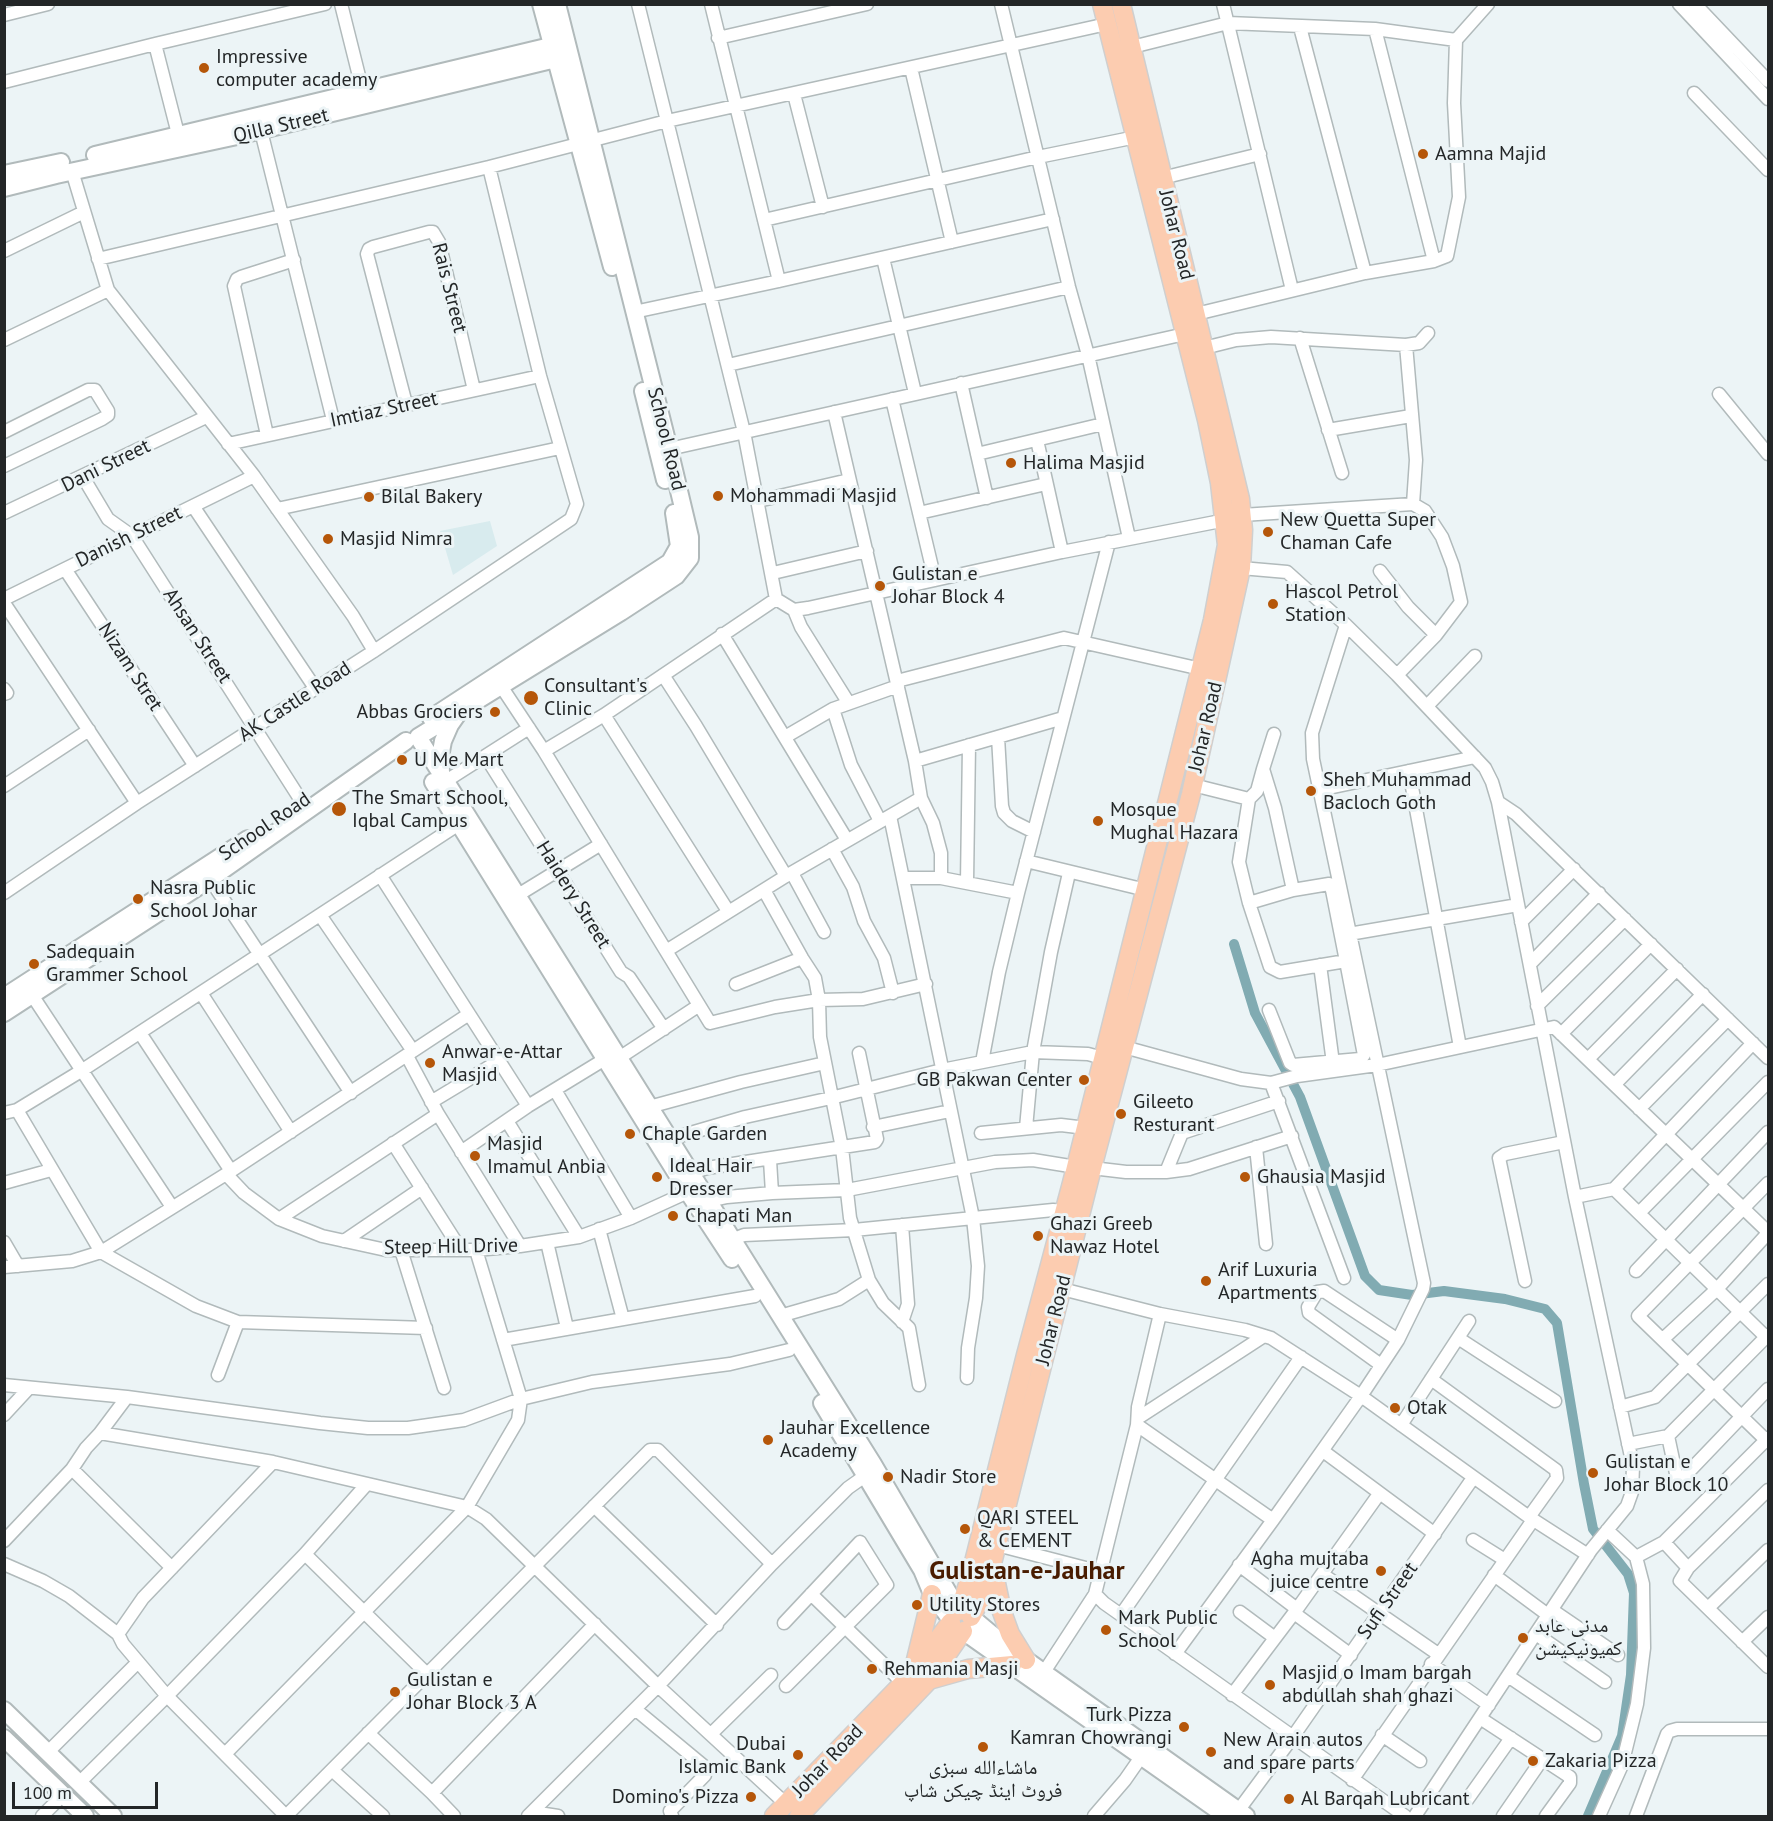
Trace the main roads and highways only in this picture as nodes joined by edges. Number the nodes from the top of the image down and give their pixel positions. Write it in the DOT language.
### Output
graph roads {
  1 [pos="1102,4"];
  2 [pos="1120,4"];
  3 [pos="1234,518"];
  4 [pos="1116,1056"];
  5 [pos="1084,1168"];
  6 [pos="995,1553"];
  7 [pos="932,1594"];
  8 [pos="959,1620"];
  9 [pos="907,1678"];
  10 [pos="929,1680"];
  11 [pos="795,1813"];
  1 -- 3 [label="main road, Johar Road"];
  2 -- 3 [label="main road, Johar Road"];
  3 -- 4 [label="main road, Johar Road"];
  3 -- 4 [label="main road, Johar Road"];
  4 -- 5 [label="main road, Johar Road"];
  4 -- 5 [label="main road, Johar Road"];
  5 -- 6 [label="main road, Johar Road"];
  5 -- 8 [label="main road, Johar Road"];
  6 -- 8 [label="main road, Johar Road"];
  6 -- 10 [label="main road"];
  7 -- 9 [label="main road"];
  8 -- 9 [label="main road, Johar Road"];
  8 -- 10 [label="main road, Johar Road"];
  9 -- 11 [label="main road, Johar Road"];
  10 -- 11 [label="main road, Johar Road"];
}
